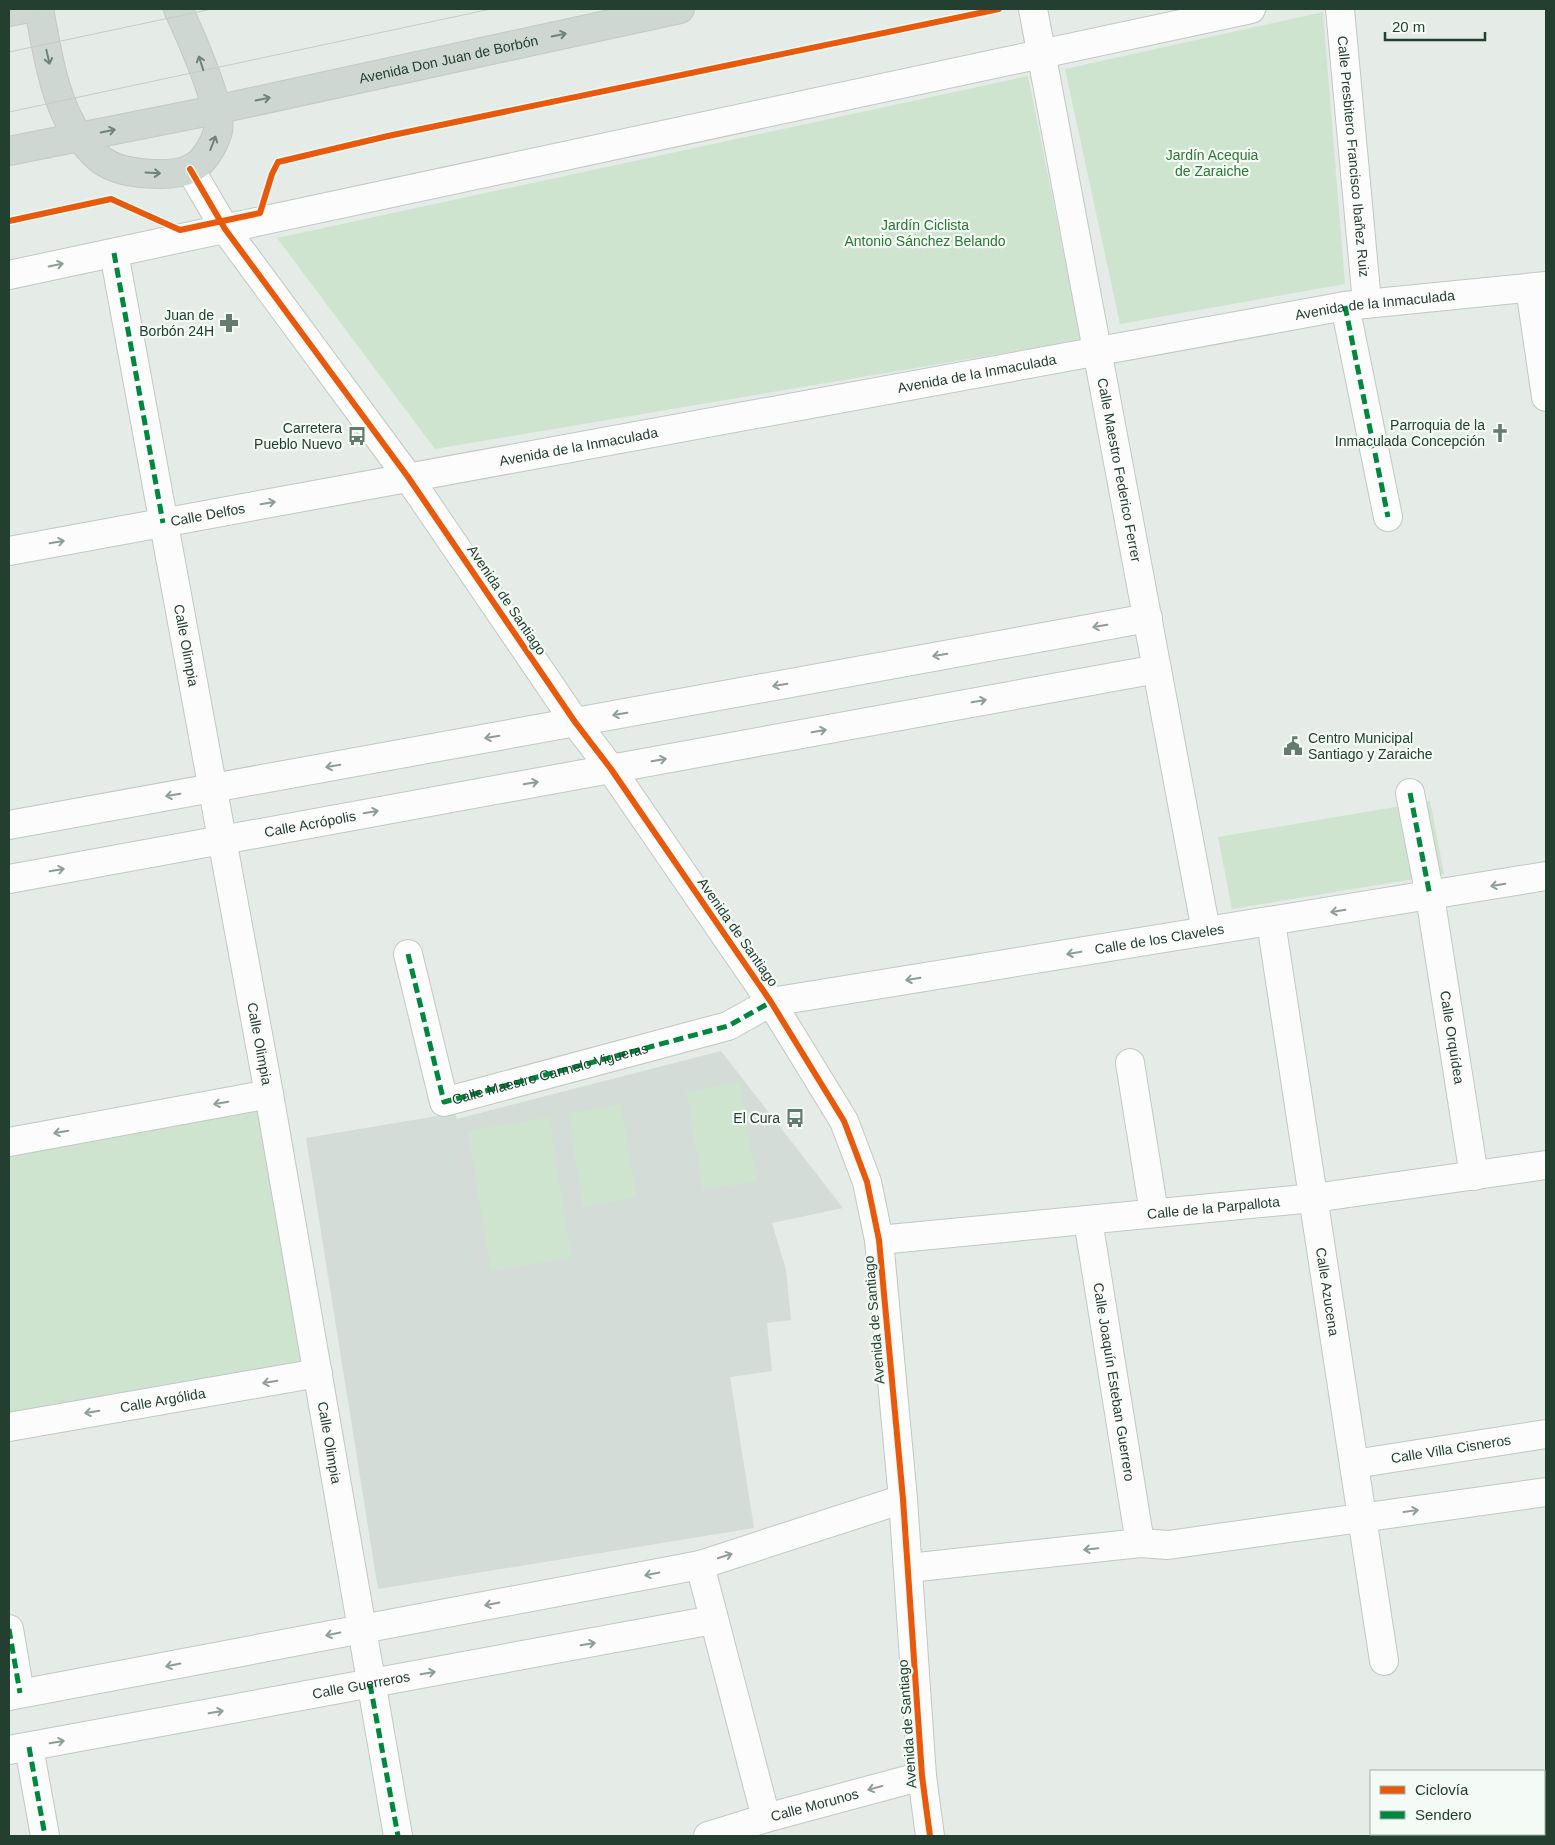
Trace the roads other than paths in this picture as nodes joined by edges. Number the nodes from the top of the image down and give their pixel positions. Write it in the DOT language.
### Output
graph roads {
  1 [pos="24,9"];
  2 [pos="39,9"];
  3 [pos="178,9"];
  4 [pos="680,9"];
  5 [pos="1032,9"];
  6 [pos="1251,9"];
  7 [pos="1340,9"];
  8 [pos="9,12"];
  9 [pos="1041,54"];
  10 [pos="215,110"];
  11 [pos="79,136"];
  12 [pos="9,152"];
  13 [pos="190,169"];
  14 [pos="225,229"];
  15 [pos="114,252"];
  16 [pos="9,275"];
  17 [pos="1538,287"];
  18 [pos="1356,304"];
  19 [pos="1097,350"];
  20 [pos="1546,397"];
  21 [pos="408,477"];
  22 [pos="1388,517"];
  23 [pos="163,523"];
  24 [pos="9,551"];
  25 [pos="1148,618"];
  26 [pos="1157,669"];
  27 [pos="575,722"];
  28 [pos="611,768"];
  29 [pos="211,788"];
  30 [pos="1410,793"];
  31 [pos="9,825"];
  32 [pos="221,840"];
  33 [pos="1546,876"];
  34 [pos="9,879"];
  35 [pos="1430,896"];
  36 [pos="1271,922"];
  37 [pos="1206,931"];
  38 [pos="408,954"];
  39 [pos="771,1002"];
  40 [pos="1130,1063"];
  41 [pos="269,1094"];
  42 [pos="9,1142"];
  43 [pos="1546,1165"];
  44 [pos="1474,1176"];
  45 [pos="1314,1198"];
  46 [pos="1154,1213"];
  47 [pos="1088,1220"];
  48 [pos="880,1240"];
  49 [pos="318,1373"];
  50 [pos="9,1426"];
  51 [pos="1546,1434"];
  52 [pos="1354,1464"];
  53 [pos="1546,1492"];
  54 [pos="903,1499"];
  55 [pos="1363,1518"];
  56 [pos="1140,1543"];
  57 [pos="700,1565"];
  58 [pos="909,1568"];
  59 [pos="713,1620"];
  60 [pos="9,1629"];
  61 [pos="362,1629"];
  62 [pos="1384,1661"];
  63 [pos="370,1684"];
  64 [pos="15,1694"];
  65 [pos="19,1748"];
  66 [pos="922,1776"];
  67 [pos="766,1818"];
  68 [pos="45,1836"];
  69 [pos="398,1836"];
  70 [pos="708,1836"];
  71 [pos="930,1836"];
  1 -- 8 [label="main road"];
  2 -- 11 [label="main road, one-way"];
  10 -- 3 [label="main road, one-way"];
  10 -- 4 [label="main road, Avenida Don Juan de Borbón, one-way"];
  5 -- 9 [label="street, Calle Maestro Federico Ferrer"];
  6 -- 9 [label="street"];
  7 -- 18 [label="street, Calle Presbitero Francisco Ibañez Ruiz"];
  9 -- 14 [label="street"];
  9 -- 19 [label="street, Calle Maestro Federico Ferrer"];
  11 -- 10 [label="main road, Avenida Don Juan de Borbón, one-way"];
  13 -- 10 [label="main road, one-way"];
  11 -- 12 [label="main road, Avenida Don Juan de Borbón"];
  11 -- 13 [label="main road, one-way"];
  13 -- 14 [label="street, Avenida de Santiago"];
  14 -- 15 [label="street"];
  14 -- 21 [label="street, Avenida de Santiago"];
  16 -- 15 [label="street, one-way"];
  15 -- 23 [label="street, Calle Olimpia"];
  17 -- 18 [label="street, Avenida de la Inmaculada"];
  17 -- 20 [label="street"];
  18 -- 19 [label="street, Avenida de la Inmaculada"];
  18 -- 22 [label="street, Calle Presbitero Francisco Ibañez Ruiz"];
  19 -- 21 [label="street, Avenida de la Inmaculada"];
  19 -- 25 [label="street, Calle Maestro Federico Ferrer"];
  23 -- 21 [label="street, Calle Delfos, one-way"];
  21 -- 27 [label="street, Avenida de Santiago"];
  24 -- 23 [label="street, Calle Delfos, one-way"];
  23 -- 29 [label="street, Calle Olimpia"];
  25 -- 26 [label="street, Calle Maestro Federico Ferrer"];
  25 -- 27 [label="street, one-way"];
  28 -- 26 [label="street, Calle Acrópolis, one-way"];
  26 -- 37 [label="street, Calle Maestro Federico Ferrer"];
  27 -- 28 [label="street, Avenida de Santiago"];
  27 -- 29 [label="street, one-way"];
  32 -- 28 [label="street, Calle Acrópolis, one-way"];
  28 -- 39 [label="street, Avenida de Santiago"];
  29 -- 31 [label="street, one-way"];
  29 -- 32 [label="street, Calle Olimpia"];
  30 -- 35 [label="street, Calle Orquídea"];
  34 -- 32 [label="street, Calle Acrópolis, one-way"];
  32 -- 41 [label="street, Calle Olimpia"];
  33 -- 35 [label="street, Calle de los Claveles, one-way"];
  35 -- 36 [label="street, Calle de los Claveles, one-way"];
  35 -- 44 [label="street, Calle Orquídea"];
  36 -- 37 [label="street, Calle de los Claveles"];
  36 -- 45 [label="street, Calle Azucena"];
  37 -- 39 [label="street, Calle de los Claveles, one-way"];
  38 -- 39 [label="street, Calle Maestro Carmelo Vigueras"];
  39 -- 48 [label="street, Avenida de Santiago"];
  40 -- 46 [label="street"];
  41 -- 42 [label="street, one-way"];
  41 -- 49 [label="street, Calle Olimpia"];
  43 -- 44 [label="street, Calle de la Parpallota"];
  44 -- 45 [label="street, Calle de la Parpallota"];
  45 -- 46 [label="street, Calle de la Parpallota"];
  45 -- 52 [label="street, Calle Azucena"];
  46 -- 47 [label="street, Calle de la Parpallota"];
  47 -- 48 [label="street, Calle de la Parpallota"];
  47 -- 56 [label="street, Calle Joaquín Esteban Guerrero"];
  48 -- 54 [label="street, Avenida de Santiago"];
  49 -- 50 [label="street, Calle Argólida, one-way"];
  49 -- 61 [label="street, Calle Olimpia"];
  51 -- 52 [label="street, Calle Villa Cisneros"];
  52 -- 55 [label="street, Calle Azucena"];
  55 -- 53 [label="street, one-way"];
  57 -- 54 [label="street, one-way"];
  54 -- 58 [label="street, Avenida de Santiago"];
  55 -- 56 [label="street"];
  55 -- 62 [label="street, Calle Azucena"];
  56 -- 58 [label="street, one-way"];
  57 -- 59 [label="street"];
  57 -- 61 [label="street, one-way"];
  58 -- 66 [label="street, Avenida de Santiago"];
  63 -- 59 [label="street, Calle Guerreros, one-way"];
  59 -- 67 [label="street"];
  60 -- 64 [label="street"];
  61 -- 63 [label="street, Calle Olimpia"];
  61 -- 64 [label="street, one-way"];
  65 -- 63 [label="street, Calle Guerreros, one-way"];
  63 -- 69 [label="street, Calle Olimpia"];
  65 -- 68 [label="street"];
  66 -- 67 [label="street, Calle Morunos, one-way"];
  66 -- 71 [label="street, Avenida de Santiago"];
  67 -- 70 [label="street, Calle Morunos"];
}
